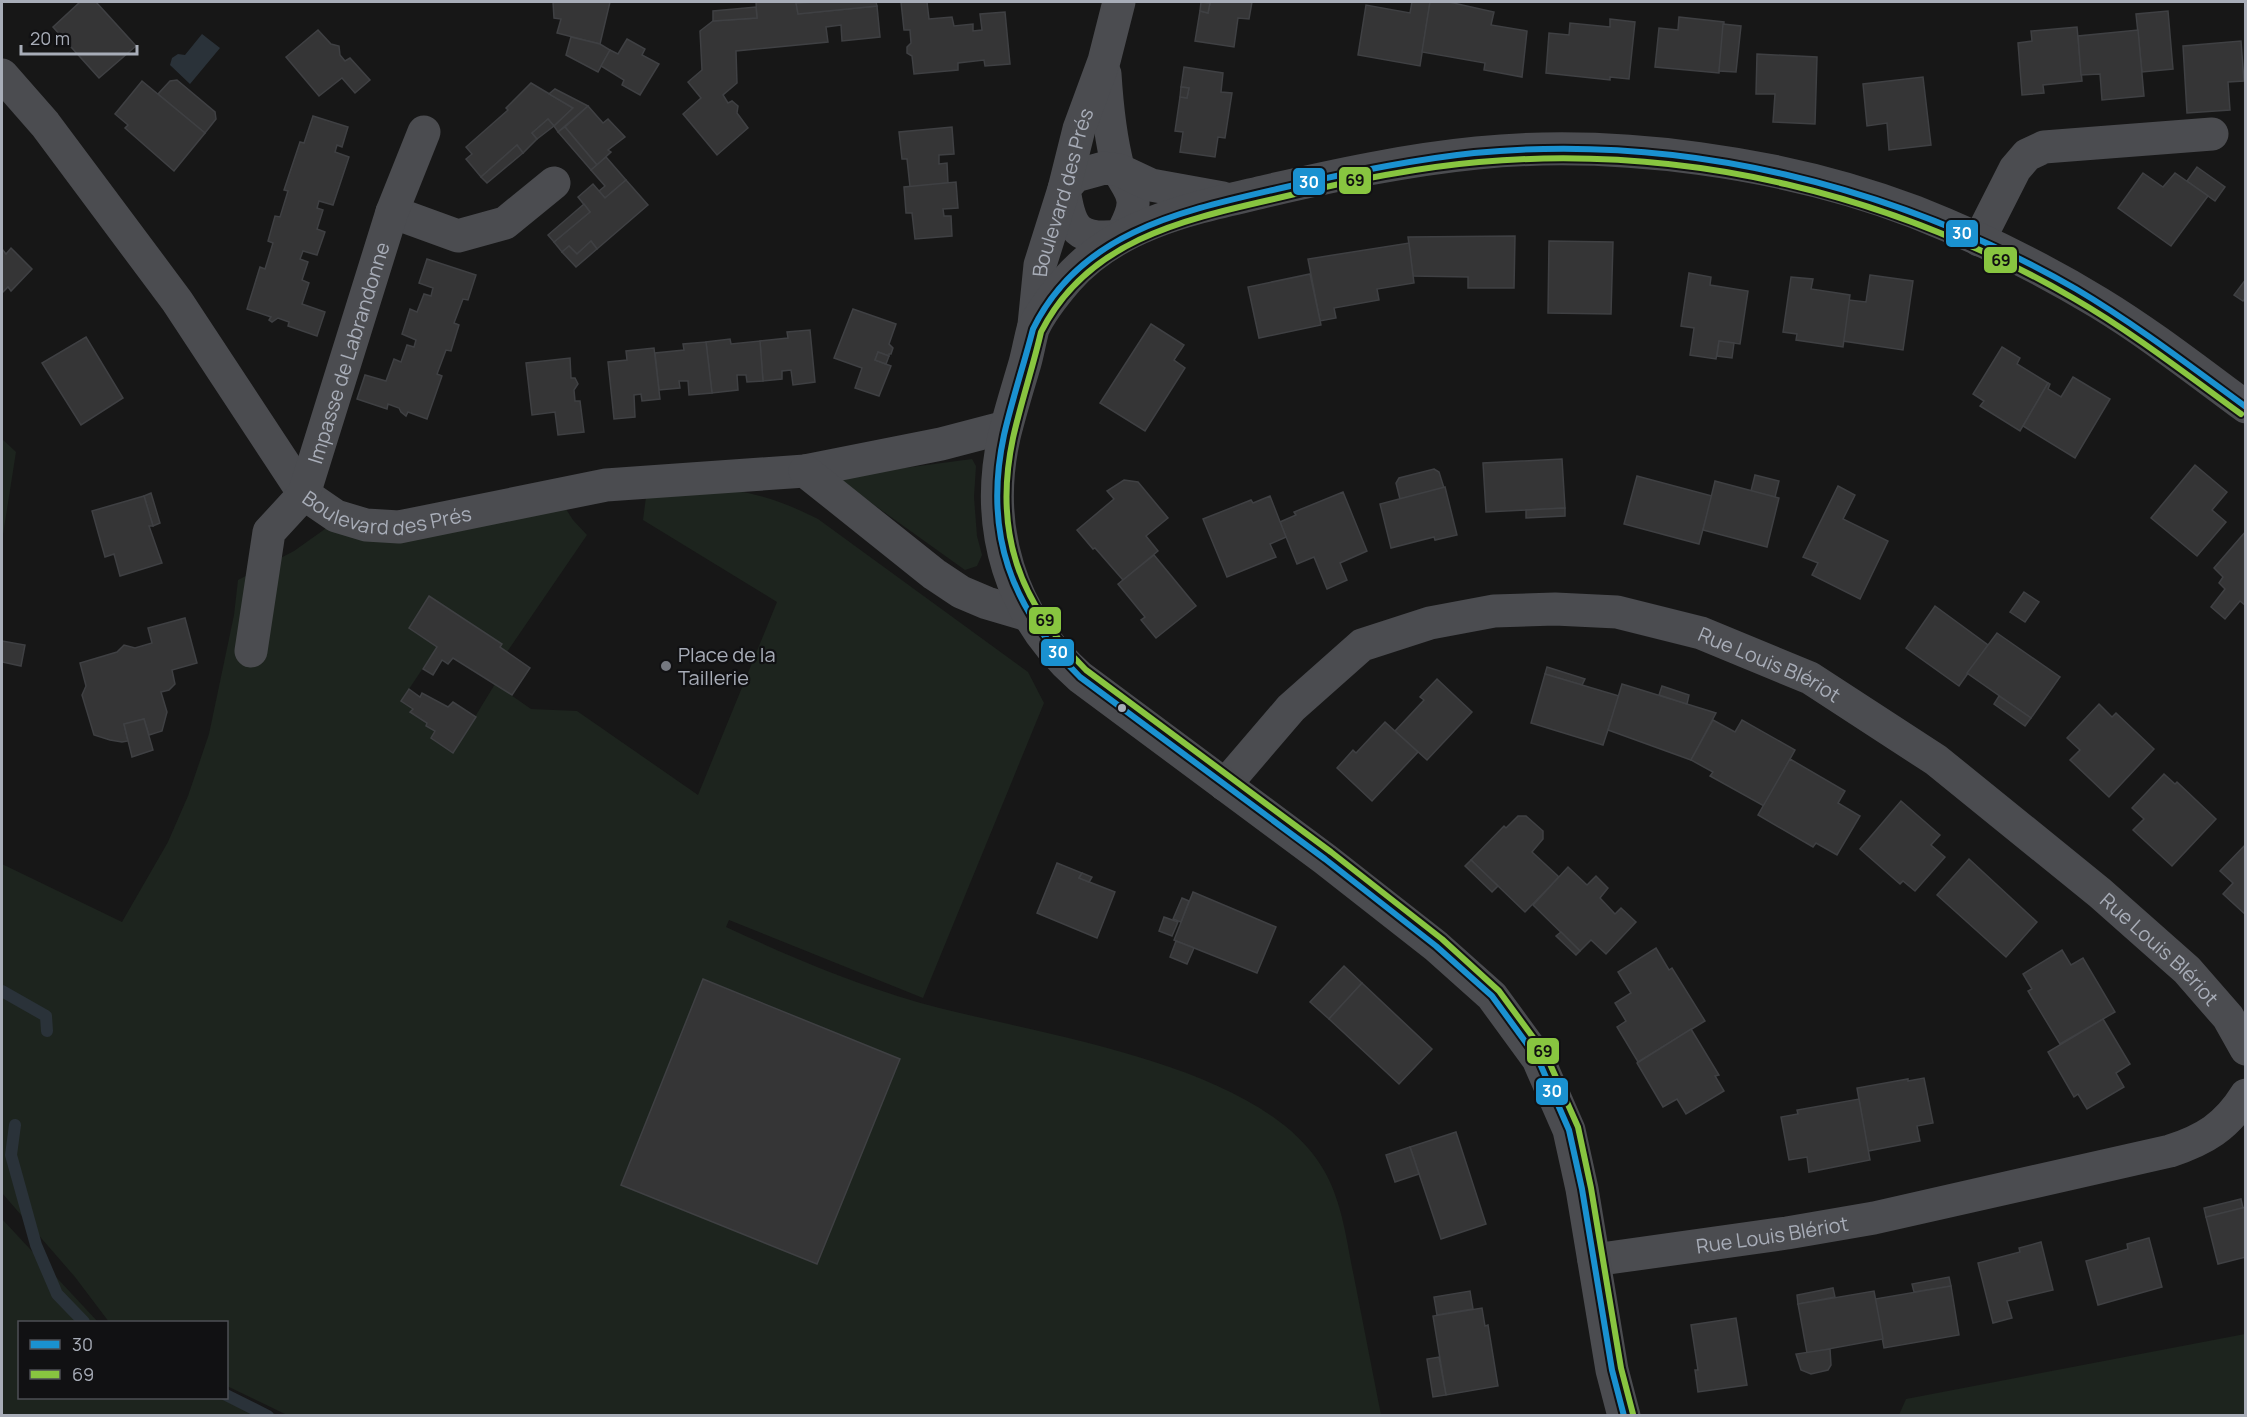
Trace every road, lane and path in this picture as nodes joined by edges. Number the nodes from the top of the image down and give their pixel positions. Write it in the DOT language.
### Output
graph roads {
  1 [pos="1114,3"];
  2 [pos="1104,61"];
  3 [pos="2,75"];
  4 [pos="424,132"];
  5 [pos="2212,134"];
  6 [pos="1119,170"];
  7 [pos="554,183"];
  8 [pos="1064,189"];
  9 [pos="1231,200"];
  10 [pos="392,212"];
  11 [pos="1121,236"];
  12 [pos="1979,240"];
  13 [pos="1034,327"];
  14 [pos="2246,406"];
  15 [pos="1006,427"];
  16 [pos="805,471"];
  17 [pos="304,494"];
  18 [pos="1028,615"];
  19 [pos="251,651"];
  20 [pos="1226,785"];
  21 [pos="2246,1049"];
  22 [pos="2246,1095"];
  23 [pos="1594,1260"];
  24 [pos="1624,1416"];
  1 -- 2 [label="street, Boulevard des Prés"];
  2 -- 6 [label="street, Boulevard des Prés"];
  2 -- 8 [label="street, Boulevard des Prés"];
  3 -- 17 [label="street, Boulevard des Prés"];
  4 -- 10 [label="street, Impasse de Labrandonne"];
  5 -- 12 [label="street"];
  6 -- 8 [label="street"];
  6 -- 9 [label="street"];
  6 -- 11 [label="street"];
  7 -- 10 [label="street"];
  8 -- 11 [label="street"];
  8 -- 13 [label="street, Boulevard des Prés"];
  9 -- 11 [label="street"];
  9 -- 12 [label="street"];
  10 -- 17 [label="street, Impasse de Labrandonne"];
  11 -- 13 [label="street"];
  12 -- 14 [label="street"];
  13 -- 15 [label="street"];
  15 -- 16 [label="street, Boulevard des Prés"];
  15 -- 18 [label="street"];
  16 -- 17 [label="street, Boulevard des Prés"];
  16 -- 18 [label="street"];
  17 -- 19 [label="street"];
  18 -- 20 [label="street"];
  20 -- 21 [label="street, Rue Louis Blériot"];
  20 -- 23 [label="street"];
  22 -- 23 [label="street, Rue Louis Blériot"];
  23 -- 24 [label="street"];
}
